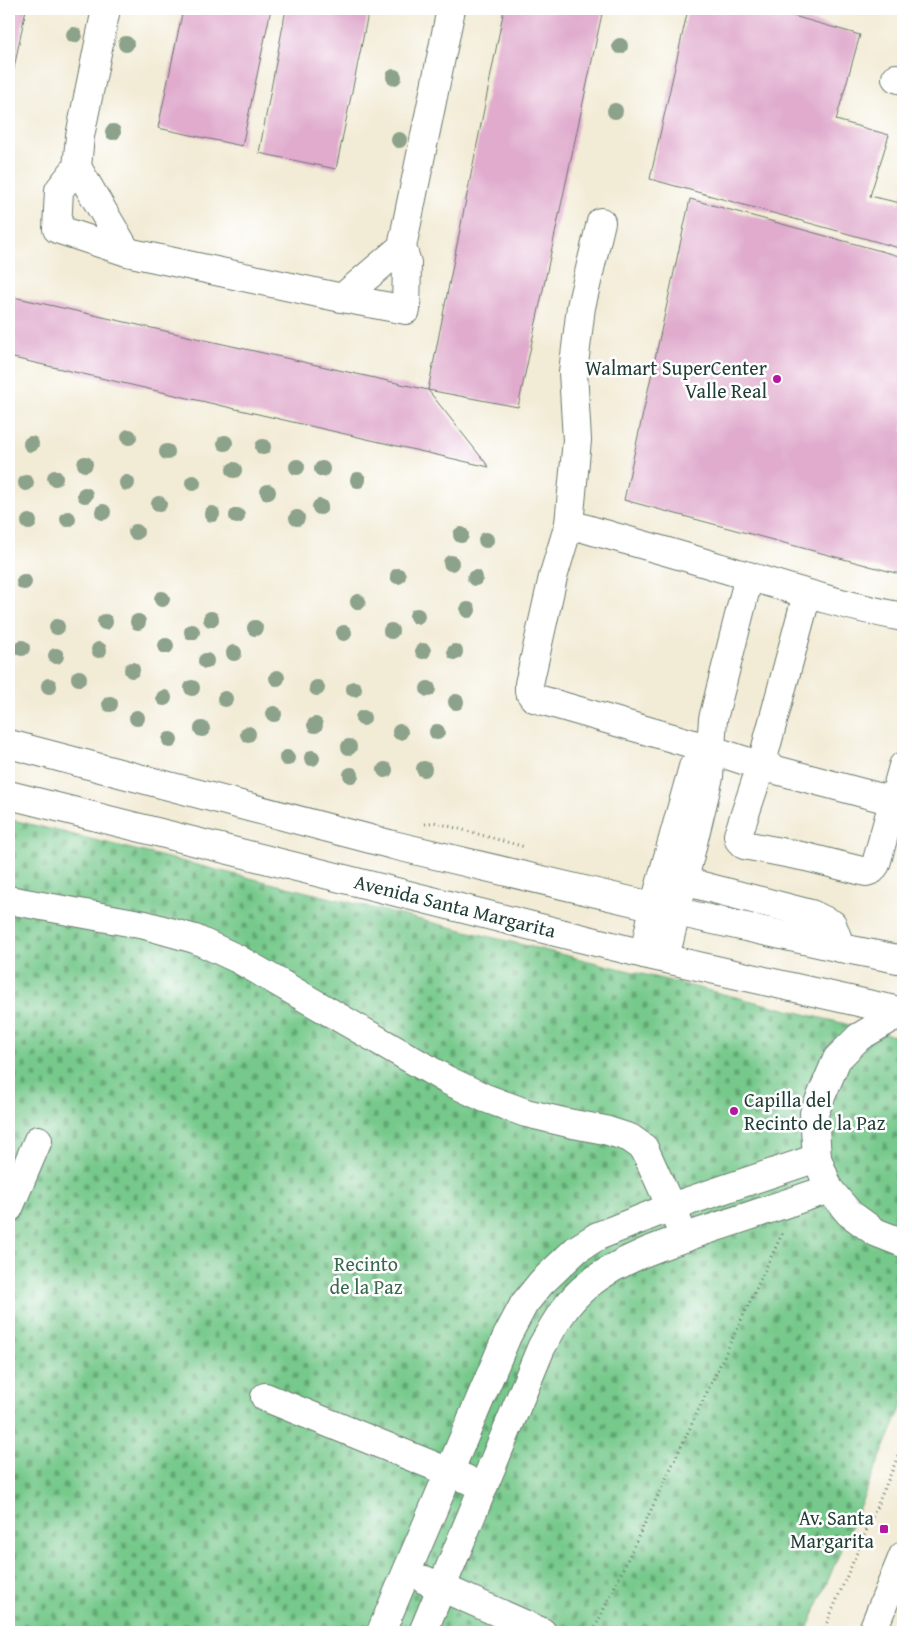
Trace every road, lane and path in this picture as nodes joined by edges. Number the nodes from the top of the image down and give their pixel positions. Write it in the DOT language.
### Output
graph roads {
  1 [pos="106,9"];
  2 [pos="451,9"];
  3 [pos="77,167"];
  4 [pos="601,222"];
  5 [pos="402,247"];
  6 [pos="127,252"];
  7 [pos="342,298"];
  8 [pos="569,524"];
  9 [pos="749,576"];
  10 [pos="807,594"];
  11 [pos="903,616"];
  12 [pos="9,744"];
  13 [pos="706,747"];
  14 [pos="761,766"];
  15 [pos="903,766"];
  16 [pos="9,794"];
  17 [pos="893,801"];
  18 [pos="683,881"];
  19 [pos="9,900"];
  20 [pos="665,910"];
  21 [pos="841,948"];
  22 [pos="654,956"];
  23 [pos="903,960"];
  24 [pos="903,1012"];
  25 [pos="38,1140"];
  26 [pos="816,1158"];
  27 [pos="829,1188"];
  28 [pos="671,1207"];
  29 [pos="9,1208"];
  30 [pos="784,1229"];
  31 [pos="685,1238"];
  32 [pos="903,1242"];
  33 [pos="265,1397"];
  34 [pos="903,1445"];
  35 [pos="450,1471"];
  36 [pos="484,1486"];
  37 [pos="903,1556"];
  38 [pos="407,1572"];
  39 [pos="442,1588"];
  40 [pos="381,1632"];
  41 [pos="423,1632"];
  42 [pos="542,1632"];
  43 [pos="593,1632"];
  44 [pos="823,1632"];
  45 [pos="872,1632"];
  1 -- 3 [label="main road"];
  2 -- 5 [label="main road"];
  3 -- 6 [label="main road"];
  3 -- 6 [label="main road"];
  4 -- 8 [label="main road"];
  5 -- 7 [label="main road"];
  5 -- 7 [label="main road"];
  6 -- 7 [label="main road"];
  8 -- 9 [label="main road"];
  8 -- 13 [label="main road"];
  9 -- 10 [label="main road"];
  9 -- 13 [label="main road"];
  10 -- 11 [label="main road"];
  10 -- 14 [label="main road"];
  12 -- 20 [label="main road"];
  13 -- 14 [label="main road"];
  13 -- 18 [label="main road"];
  13 -- 20 [label="main road"];
  14 -- 17 [label="main road"];
  14 -- 17 [label="main road"];
  15 -- 17 [label="main road"];
  16 -- 22 [label="main road, Avenida Santa Margarita"];
  18 -- 20 [label="main road"];
  18 -- 21 [label="main road"];
  19 -- 28 [label="main road"];
  20 -- 21 [label="main road"];
  20 -- 22 [label="main road"];
  21 -- 23 [label="main road"];
  22 -- 24 [label="main road, Avenida Santa Margarita"];
  24 -- 26 [label="main road"];
  25 -- 29 [label="main road"];
  26 -- 27 [label="main road"];
  26 -- 28 [label="main road"];
  27 -- 31 [label="main road"];
  27 -- 32 [label="main road"];
  28 -- 31 [label="main road"];
  28 -- 35 [label="main road"];
  30 -- 43 [label="path"];
  31 -- 36 [label="main road"];
  33 -- 35 [label="main road"];
  34 -- 44 [label="path"];
  35 -- 36 [label="main road"];
  35 -- 38 [label="main road"];
  36 -- 39 [label="main road"];
  37 -- 45 [label="main road"];
  38 -- 39 [label="main road"];
  38 -- 40 [label="main road"];
  39 -- 41 [label="main road"];
  39 -- 42 [label="main road"];
}
